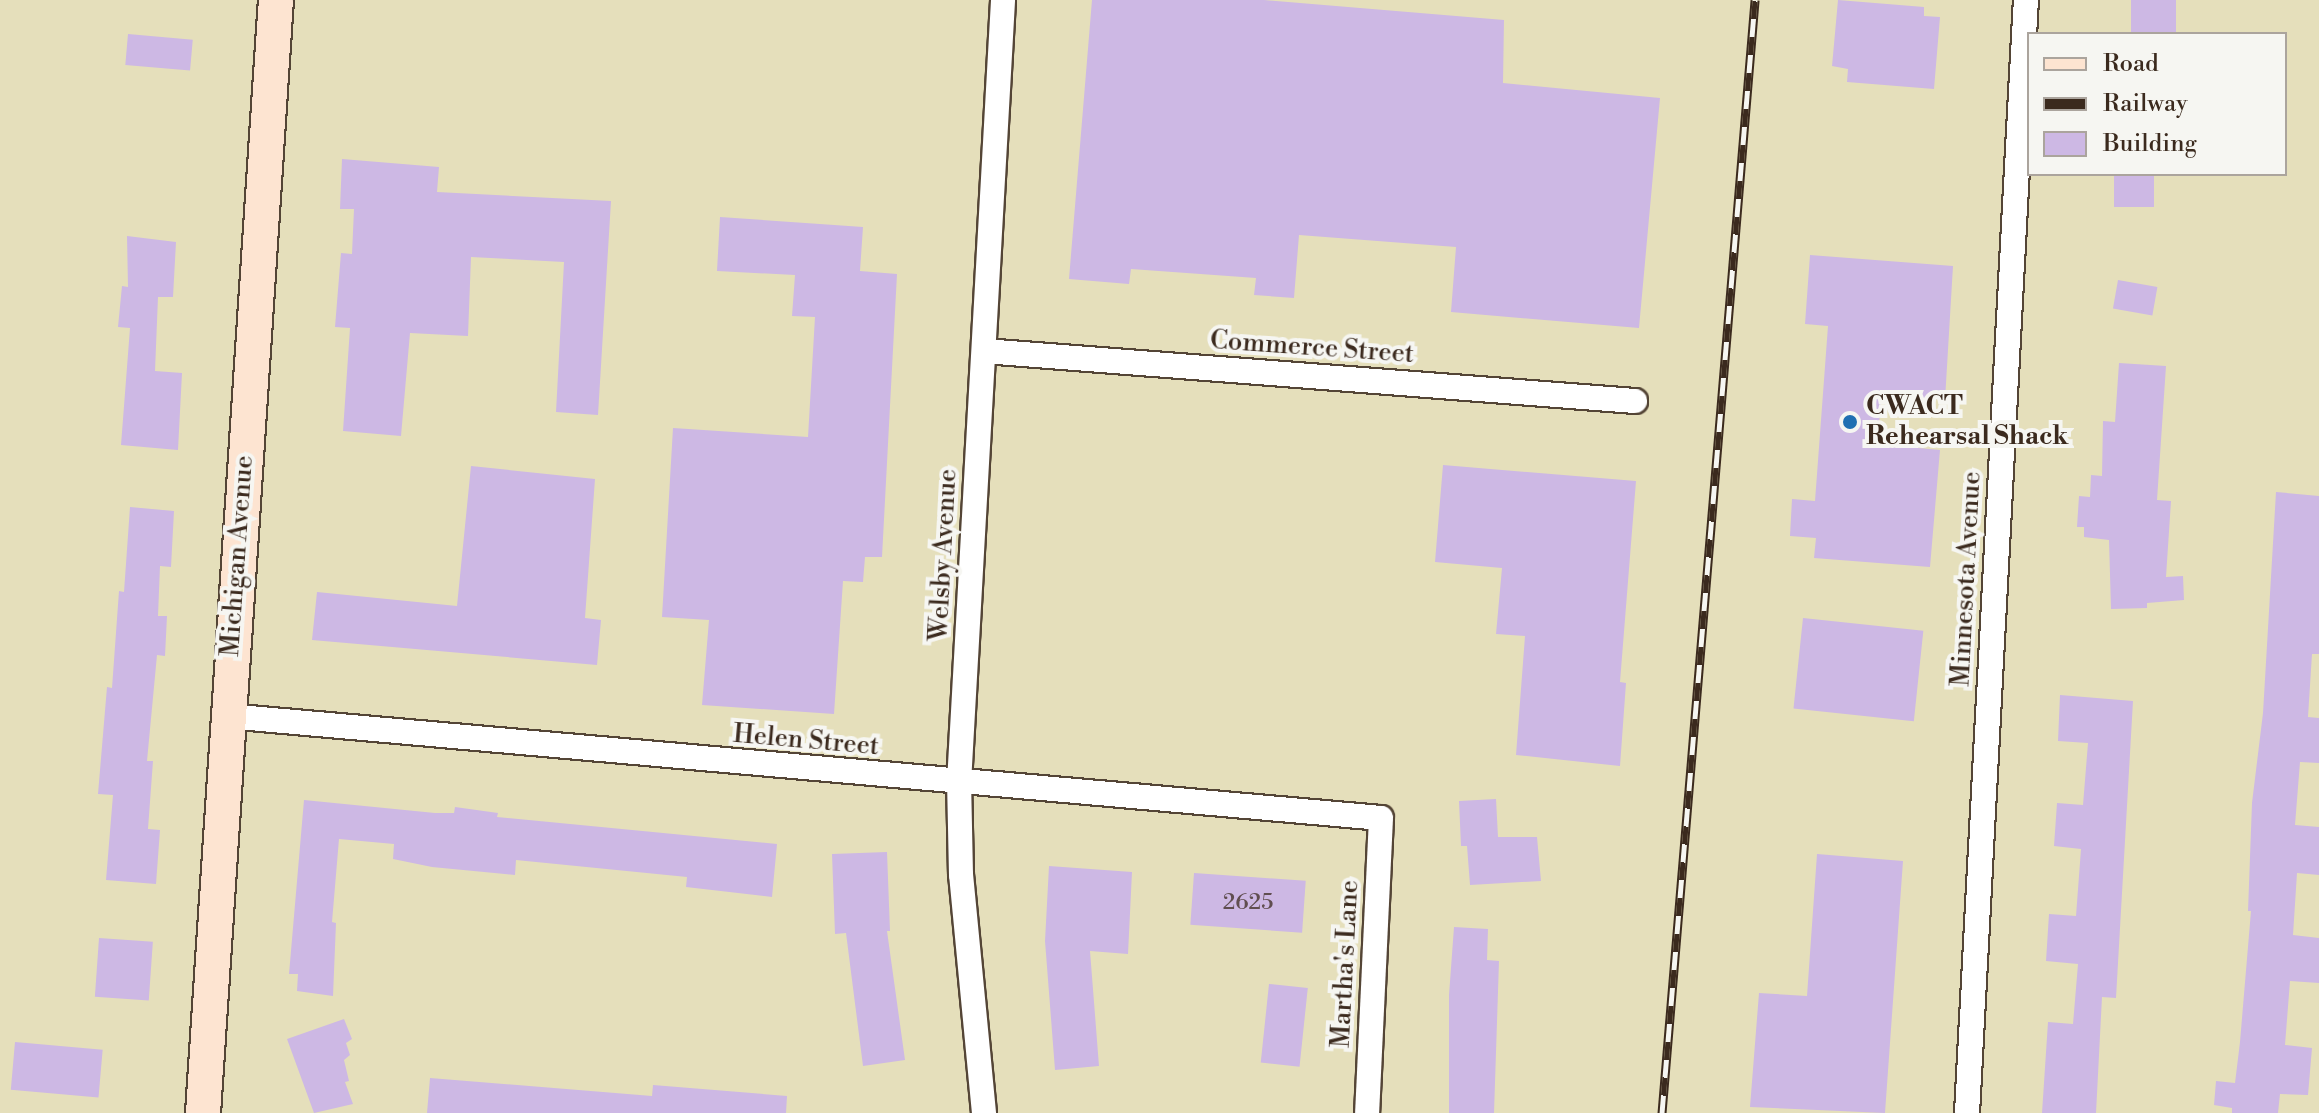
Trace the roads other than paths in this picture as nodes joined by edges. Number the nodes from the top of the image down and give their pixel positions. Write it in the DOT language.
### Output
graph roads {
  1 [pos="276,0"];
  2 [pos="1003,0"];
  3 [pos="2026,0"];
  4 [pos="984,351"];
  5 [pos="1635,401"];
  6 [pos="227,716"];
  7 [pos="959,783"];
  8 [pos="1381,818"];
  9 [pos="203,1113"];
  10 [pos="984,1113"];
  11 [pos="1367,1113"];
  12 [pos="1967,1113"];
  1 -- 6 [label="street, Michigan Avenue"];
  2 -- 4 [label="street, Welsby Avenue"];
  3 -- 12 [label="street, Minnesota Avenue"];
  4 -- 5 [label="street, Commerce Street"];
  4 -- 7 [label="street, Welsby Avenue"];
  6 -- 7 [label="street, Helen Street"];
  6 -- 9 [label="street, Michigan Avenue"];
  7 -- 8 [label="street, Helen Street"];
  7 -- 10 [label="street, Welsby Avenue"];
  8 -- 11 [label="street, Martha's Lane"];
}
